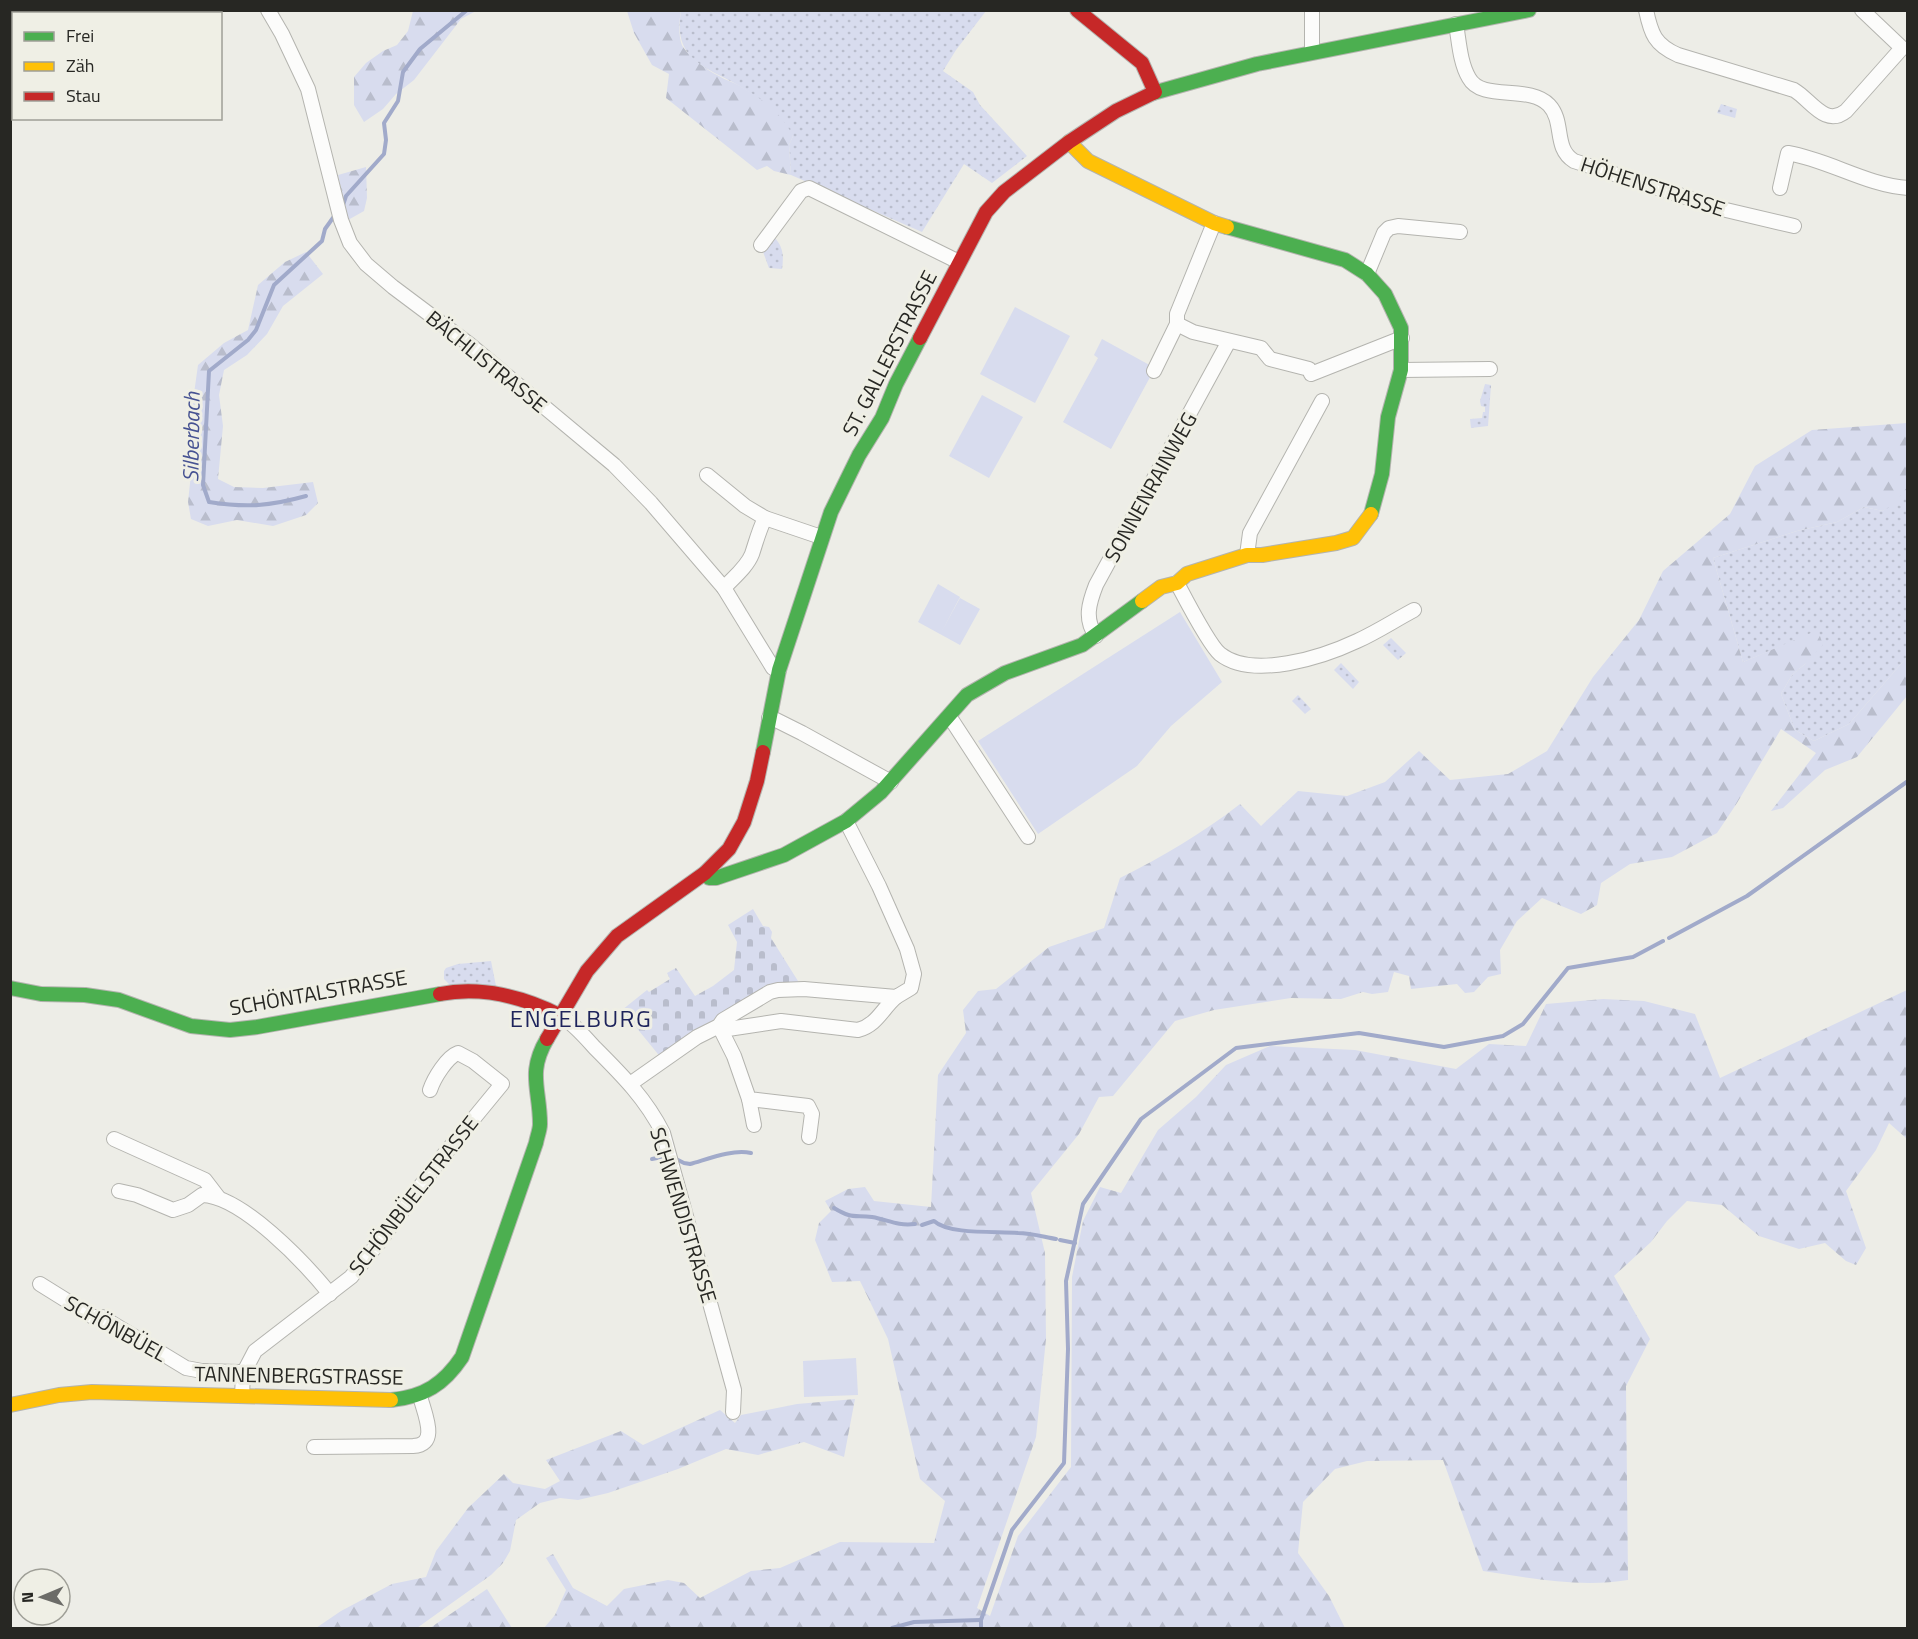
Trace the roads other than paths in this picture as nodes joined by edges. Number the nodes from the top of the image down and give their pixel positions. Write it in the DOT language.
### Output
graph roads {
  1 [pos="268,10"];
  2 [pos="1077,10"];
  3 [pos="1312,10"];
  4 [pos="1529,10"];
  5 [pos="1646,10"];
  6 [pos="1862,10"];
  7 [pos="1456,24"];
  8 [pos="1312,52"];
  9 [pos="1155,92"];
  10 [pos="1069,142"];
  11 [pos="1780,188"];
  12 [pos="1908,188"];
  13 [pos="1214,223"];
  14 [pos="1794,226"];
  15 [pos="1460,232"];
  16 [pos="761,245"];
  17 [pos="959,262"];
  18 [pos="1367,274"];
  19 [pos="1177,324"];
  20 [pos="1402,338"];
  21 [pos="1229,341"];
  22 [pos="1490,369"];
  23 [pos="1401,370"];
  24 [pos="1154,371"];
  25 [pos="1322,400"];
  26 [pos="707,475"];
  27 [pos="765,518"];
  28 [pos="821,537"];
  29 [pos="1247,555"];
  30 [pos="1177,583"];
  31 [pos="724,588"];
  32 [pos="1414,610"];
  33 [pos="1096,636"];
  34 [pos="779,670"];
  35 [pos="948,717"];
  36 [pos="769,718"];
  37 [pos="891,782"];
  38 [pos="846,821"];
  39 [pos="1028,837"];
  40 [pos="705,873"];
  41 [pos="10,988"];
  42 [pos="896,998"];
  43 [pos="561,1016"];
  44 [pos="719,1026"];
  45 [pos="630,1084"];
  46 [pos="430,1090"];
  47 [pos="749,1099"];
  48 [pos="754,1125"];
  49 [pos="809,1137"];
  50 [pos="114,1139"];
  51 [pos="119,1191"];
  52 [pos="218,1197"];
  53 [pos="40,1284"];
  54 [pos="330,1294"];
  55 [pos="243,1374"];
  56 [pos="242,1396"];
  57 [pos="420,1396"];
  58 [pos="10,1406"];
  59 [pos="733,1412"];
  60 [pos="314,1447"];
  1 -- 31 [label="street, BÄCHLISTRASSE"];
  2 -- 9 [label="street"];
  3 -- 8 [label="street"];
  4 -- 7 [label="street, ST. GALLERSTRASSE"];
  5 -- 6 [label="street"];
  7 -- 8 [label="street, ST. GALLERSTRASSE"];
  7 -- 14 [label="street, HÖHENSTRASSE"];
  8 -- 9 [label="street, ST. GALLERSTRASSE"];
  9 -- 10 [label="street, ST. GALLERSTRASSE"];
  10 -- 13 [label="street"];
  10 -- 17 [label="street, ST. GALLERSTRASSE"];
  11 -- 12 [label="street"];
  13 -- 18 [label="street"];
  13 -- 19 [label="street"];
  15 -- 18 [label="street"];
  16 -- 17 [label="street"];
  17 -- 28 [label="street, ST. GALLERSTRASSE"];
  18 -- 20 [label="street"];
  19 -- 21 [label="street"];
  19 -- 24 [label="street"];
  20 -- 21 [label="street"];
  20 -- 23 [label="street"];
  21 -- 33 [label="street, SONNENRAINWEG"];
  22 -- 23 [label="street"];
  23 -- 29 [label="street"];
  25 -- 29 [label="street"];
  26 -- 27 [label="street"];
  27 -- 28 [label="street"];
  27 -- 31 [label="street"];
  28 -- 34 [label="street, ST. GALLERSTRASSE"];
  29 -- 30 [label="street"];
  30 -- 32 [label="street"];
  30 -- 33 [label="street"];
  31 -- 34 [label="street, BÄCHLISTRASSE"];
  33 -- 35 [label="street"];
  34 -- 36 [label="street, ST. GALLERSTRASSE"];
  35 -- 37 [label="street"];
  35 -- 39 [label="street"];
  36 -- 37 [label="street"];
  36 -- 40 [label="street, ST. GALLERSTRASSE"];
  37 -- 38 [label="street"];
  38 -- 40 [label="street"];
  38 -- 42 [label="street"];
  40 -- 43 [label="street, ST. GALLERSTRASSE"];
  41 -- 43 [label="street, SCHÖNTALSTRASSE"];
  42 -- 44 [label="street"];
  42 -- 44 [label="street"];
  43 -- 45 [label="street, SCHWENDISTRASSE"];
  43 -- 57 [label="street, TANNENBERGSTRASSE"];
  44 -- 45 [label="street"];
  44 -- 47 [label="street"];
  45 -- 59 [label="street, SCHWENDISTRASSE"];
  46 -- 54 [label="street, SCHÖNBÜELSTRASSE"];
  47 -- 48 [label="street"];
  47 -- 49 [label="street"];
  50 -- 52 [label="street"];
  51 -- 52 [label="street"];
  52 -- 54 [label="street"];
  53 -- 55 [label="street, SCHÖNBÜEL"];
  54 -- 55 [label="street, SCHÖNBÜELSTRASSE"];
  55 -- 56 [label="street"];
  56 -- 57 [label="street, TANNENBERGSTRASSE"];
  56 -- 58 [label="street, TANNENBERGSTRASSE"];
  57 -- 60 [label="street"];
}
